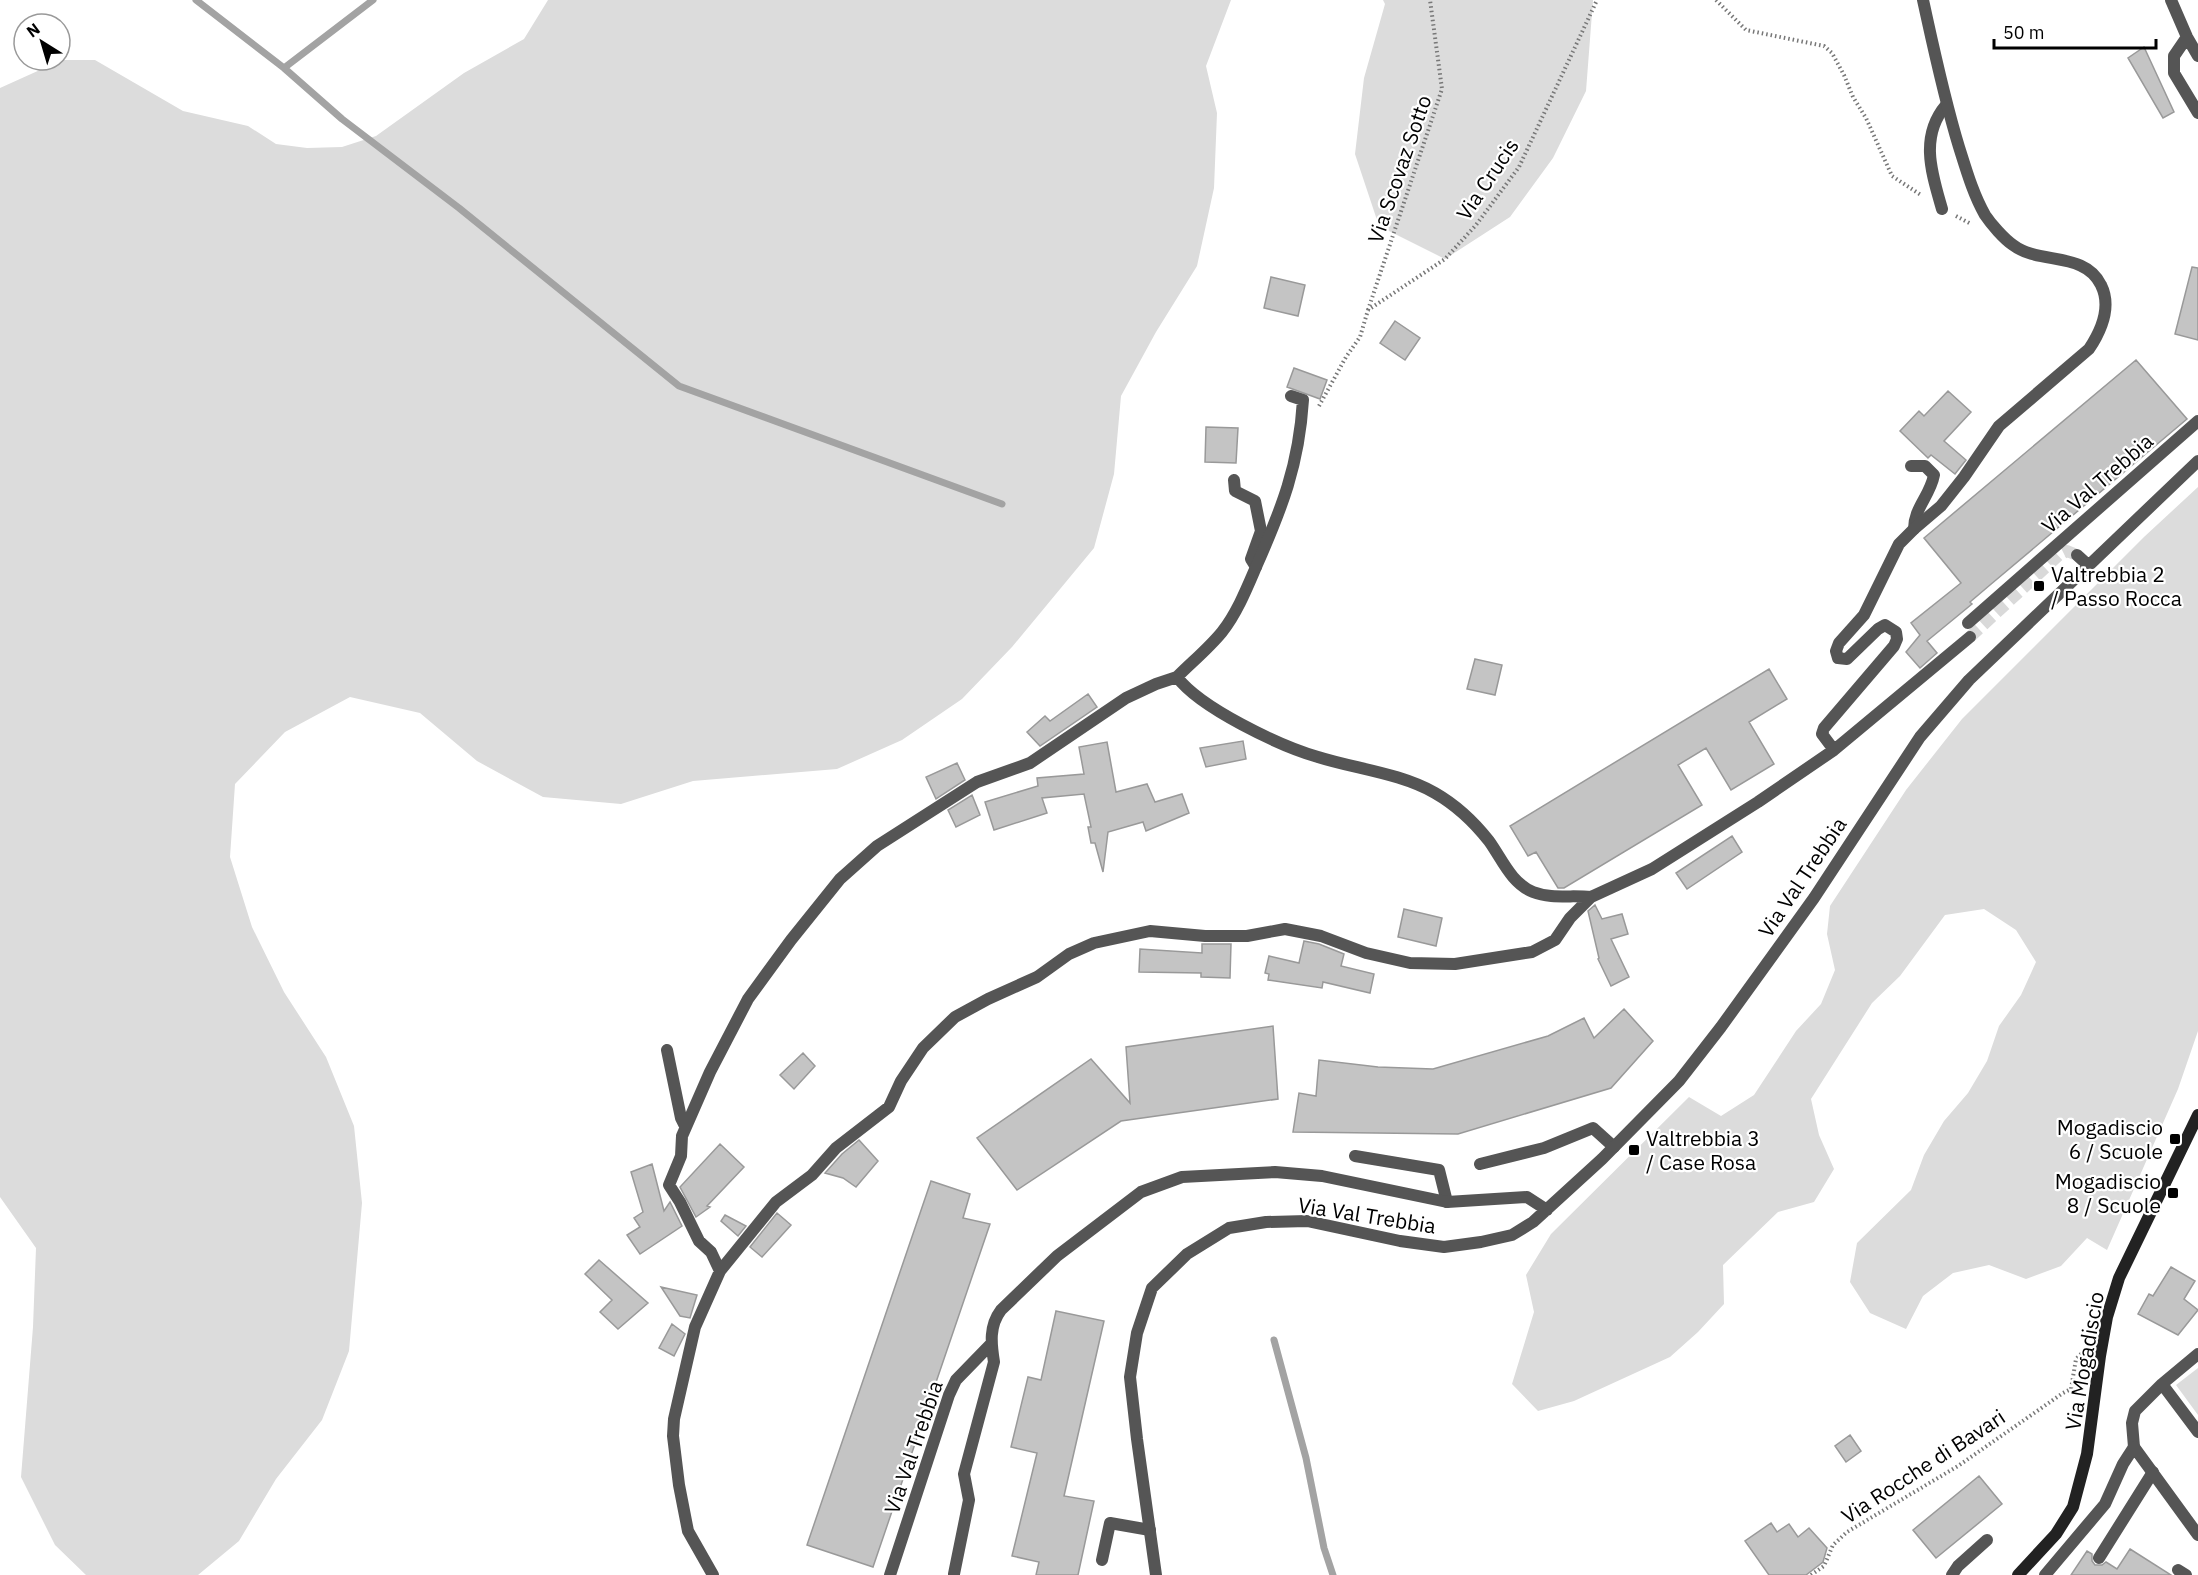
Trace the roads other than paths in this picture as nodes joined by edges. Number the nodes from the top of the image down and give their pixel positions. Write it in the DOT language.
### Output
graph roads {
  1 [pos="1923,0"];
  2 [pos="2171,0"];
  3 [pos="2187,37"];
  4 [pos="2198,56"];
  5 [pos="1946,105"];
  6 [pos="2198,113"];
  7 [pos="1942,209"];
  8 [pos="1290,396"];
  9 [pos="2198,421"];
  10 [pos="2198,461"];
  11 [pos="1911,466"];
  12 [pos="1234,480"];
  13 [pos="1914,529"];
  14 [pos="2077,555"];
  15 [pos="2088,565"];
  16 [pos="1256,567"];
  17 [pos="1968,623"];
  18 [pos="1970,637"];
  19 [pos="1177,677"];
  20 [pos="1834,750"];
  21 [pos="1591,897"];
  22 [pos="667,1050"];
  23 [pos="2198,1115"];
  24 [pos="688,1122"];
  25 [pos="1614,1147"];
  26 [pos="1356,1156"];
  27 [pos="1480,1164"];
  28 [pos="1447,1202"];
  29 [pos="1547,1210"];
  30 [pos="720,1270"];
  31 [pos="991,1344"];
  32 [pos="2198,1354"];
  33 [pos="2162,1384"];
  34 [pos="2198,1432"];
  35 [pos="2134,1447"];
  36 [pos="2153,1472"];
  37 [pos="1150,1530"];
  38 [pos="2198,1535"];
  39 [pos="1987,1540"];
  40 [pos="2099,1558"];
  41 [pos="1102,1560"];
  42 [pos="954,1574"];
  43 [pos="713,1575"];
  44 [pos="890,1575"];
  45 [pos="1156,1575"];
  46 [pos="1952,1575"];
  47 [pos="2018,1575"];
  48 [pos="2045,1575"];
  1 -- 5 [label="street"];
  2 -- 3 [label="street"];
  3 -- 4 [label="street"];
  3 -- 6 [label="street"];
  5 -- 7 [label="street"];
  5 -- 13 [label="street"];
  8 -- 16 [label="street"];
  9 -- 17 [label="street, Via Val Trebbia"];
  10 -- 15 [label="street, Via Val Trebbia"];
  11 -- 13 [label="street"];
  12 -- 16 [label="street"];
  13 -- 20 [label="street"];
  14 -- 15 [label="street, Via Val Trebbia"];
  15 -- 25 [label="street, Via Val Trebbia"];
  16 -- 19 [label="street"];
  18 -- 20 [label="street"];
  19 -- 21 [label="street"];
  19 -- 24 [label="street"];
  20 -- 21 [label="street"];
  21 -- 30 [label="street"];
  22 -- 24 [label="street"];
  23 -- 47 [label="street, Via Mogadiscio"];
  24 -- 30 [label="street"];
  25 -- 27 [label="street"];
  25 -- 29 [label="street, Via Val Trebbia"];
  26 -- 28 [label="street"];
  28 -- 29 [label="street, Via Val Trebbia"];
  28 -- 31 [label="street, Via Val Trebbia"];
  29 -- 37 [label="street, Via Val Trebbia"];
  30 -- 43 [label="street"];
  31 -- 42 [label="street, Via Val Trebbia"];
  31 -- 44 [label="street, Via Val Trebbia"];
  32 -- 33 [label="street"];
  33 -- 34 [label="street"];
  33 -- 35 [label="street"];
  35 -- 36 [label="street"];
  35 -- 48 [label="street"];
  36 -- 38 [label="street"];
  36 -- 40 [label="street"];
  37 -- 41 [label="street"];
  37 -- 45 [label="street, Via Val Trebbia"];
  39 -- 46 [label="street"];
}
